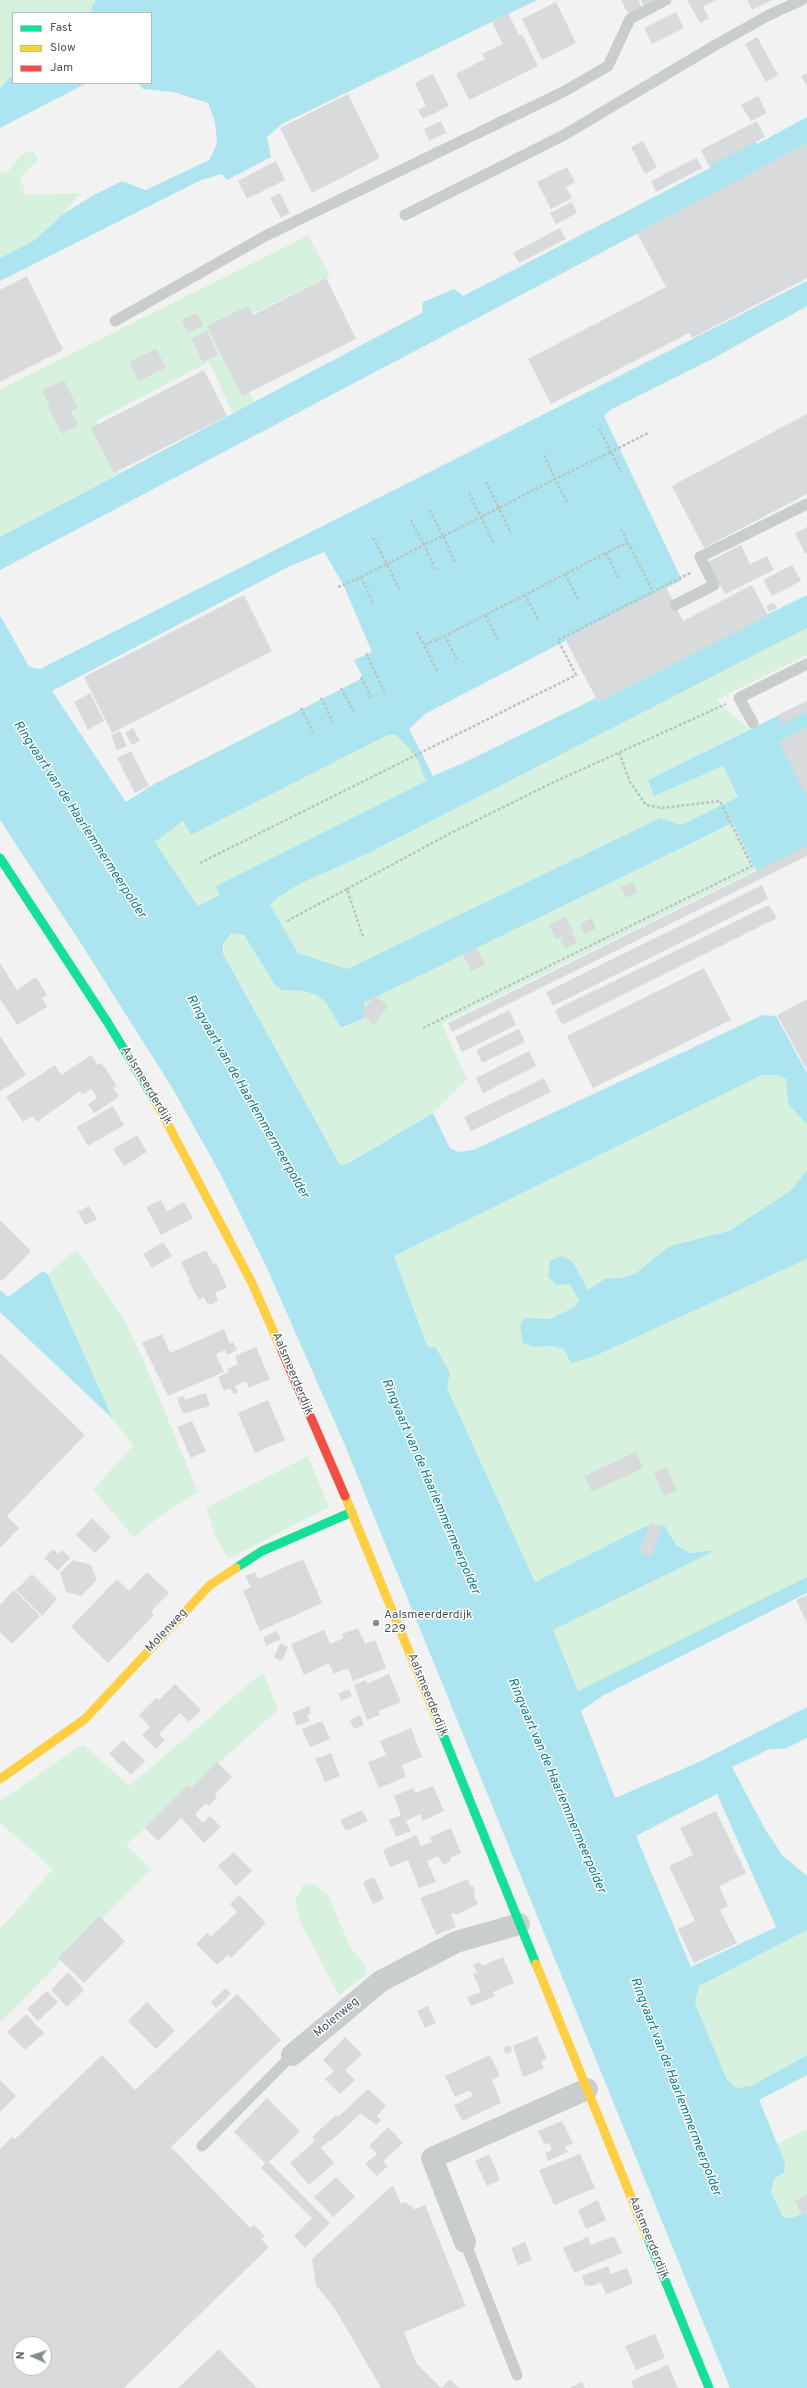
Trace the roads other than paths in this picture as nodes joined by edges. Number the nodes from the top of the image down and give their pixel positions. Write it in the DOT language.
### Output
graph roads {
  1 [pos="666,0"];
  2 [pos="802,0"];
  3 [pos="406,215"];
  4 [pos="115,321"];
  5 [pos="807,504"];
  6 [pos="675,605"];
  7 [pos="807,664"];
  8 [pos="752,722"];
  9 [pos="0,858"];
  10 [pos="352,1512"];
  11 [pos="0,1779"];
  12 [pos="519,1924"];
  13 [pos="292,2055"];
  14 [pos="586,2088"];
  15 [pos="202,2146"];
  16 [pos="465,2242"];
  17 [pos="517,2375"];
  18 [pos="709,2388"];
  1 -- 4 [label="lane"];
  2 -- 3 [label="lane"];
  5 -- 6 [label="lane"];
  7 -- 8 [label="lane"];
  9 -- 10 [label="street, Aalsmeerderdijk"];
  10 -- 11 [label="street, Molenweg"];
  10 -- 12 [label="street, Aalsmeerderdijk"];
  12 -- 13 [label="street, Molenweg"];
  12 -- 14 [label="street, Aalsmeerderdijk"];
  13 -- 15 [label="lane"];
  14 -- 16 [label="street"];
  14 -- 18 [label="street, Aalsmeerderdijk"];
  16 -- 17 [label="lane"];
}
